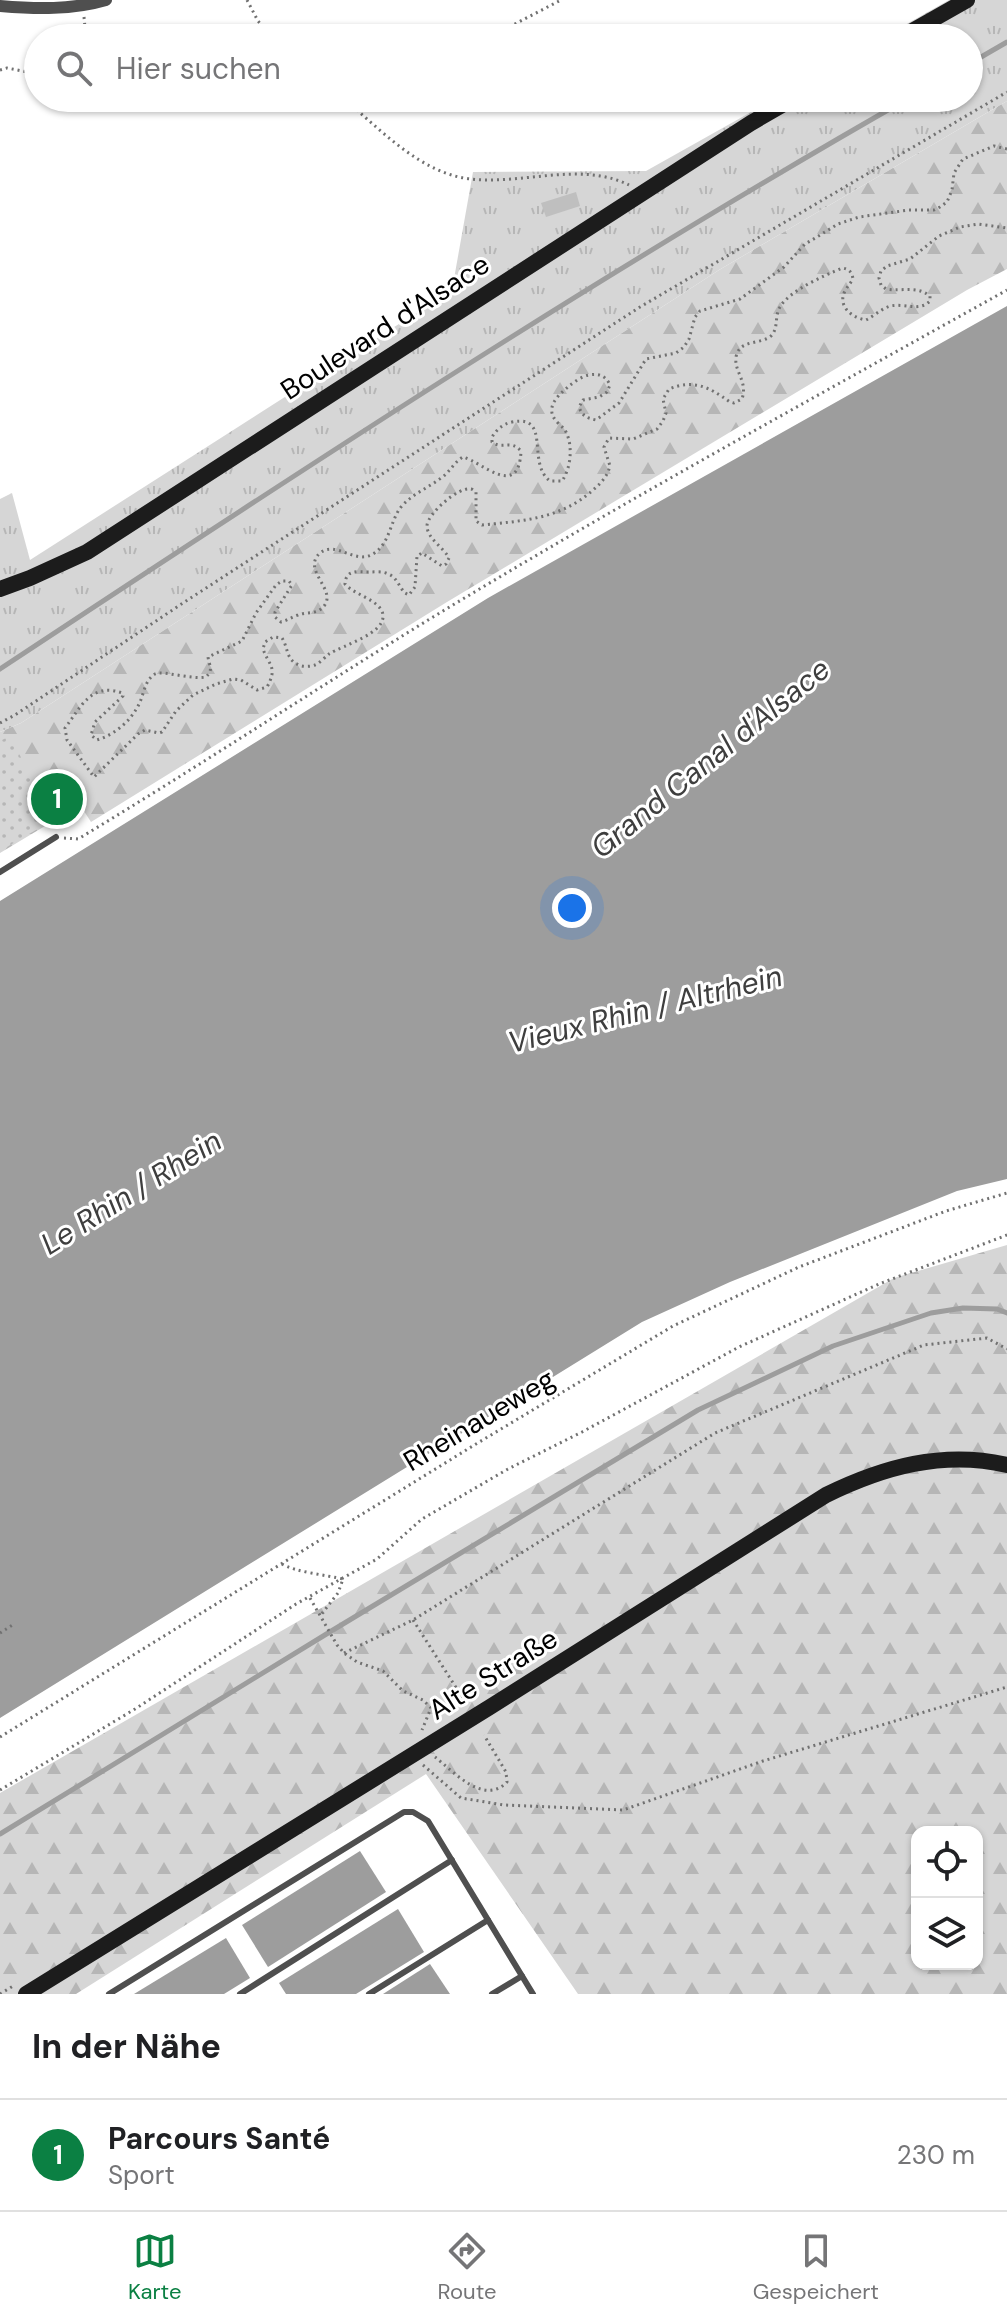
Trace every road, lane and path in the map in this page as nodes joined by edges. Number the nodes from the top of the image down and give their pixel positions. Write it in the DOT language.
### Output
graph roads {
  1 [pos="106,0"];
  2 [pos="247,0"];
  3 [pos="561,0"];
  4 [pos="967,0"];
  5 [pos="83,5"];
  6 [pos="0,6"];
  7 [pos="85,24"];
  8 [pos="261,24"];
  9 [pos="515,24"];
  10 [pos="925,24"];
  11 [pos="0,70"];
  12 [pos="24,71"];
  13 [pos="1007,92"];
  14 [pos="983,106"];
  15 [pos="360,112"];
  16 [pos="770,112"];
  17 [pos="973,112"];
  18 [pos="1007,149"];
  19 [pos="644,191"];
  20 [pos="1007,228"];
  21 [pos="1007,290"];
  22 [pos="0,589"];
  23 [pos="0,723"];
  24 [pos="56,837"];
  25 [pos="0,872"];
  26 [pos="1007,1193"];
  27 [pos="1007,1235"];
  28 [pos="1007,1349"];
  29 [pos="1007,1465"];
  30 [pos="282,1564"];
  31 [pos="343,1579"];
  32 [pos="310,1597"];
  33 [pos="320,1616"];
  34 [pos="413,1620"];
  35 [pos="14,1624"];
  36 [pos="0,1633"];
  37 [pos="344,1653"];
  38 [pos="1007,1687"];
  39 [pos="464,1700"];
  40 [pos="421,1735"];
  41 [pos="484,1735"];
  42 [pos="0,1737"];
  43 [pos="435,1758"];
  44 [pos="423,1765"];
  45 [pos="0,1790"];
  46 [pos="452,1860"];
  47 [pos="488,1920"];
  48 [pos="522,1976"];
  49 [pos="26,1994"];
  50 [pos="109,1994"];
  51 [pos="240,1994"];
  52 [pos="369,1994"];
  53 [pos="492,1994"];
  54 [pos="533,1994"];
  1 -- 5 [label="street"];
  2 -- 8 [label="path"];
  3 -- 9 [label="path"];
  4 -- 10 [label="street"];
  5 -- 6 [label="street"];
  5 -- 7 [label="path"];
  11 -- 12 [label="path"];
  13 -- 14 [label="path"];
  15 -- 19 [label="path"];
  16 -- 19 [label="street, Boulevard d'Alsace"];
  17 -- 23 [label="path"];
  18 -- 20 [label="path"];
  19 -- 22 [label="street, Boulevard d'Alsace"];
  21 -- 24 [label="path"];
  24 -- 25 [label="lane"];
  26 -- 30 [label="path, Rheinaueweg"];
  27 -- 31 [label="path"];
  28 -- 34 [label="path"];
  29 -- 49 [label="street, Alte Straße"];
  30 -- 31 [label="path"];
  30 -- 42 [label="path, Rheinaueweg"];
  31 -- 32 [label="path"];
  31 -- 33 [label="path"];
  32 -- 33 [label="path"];
  32 -- 45 [label="path"];
  33 -- 37 [label="path"];
  34 -- 37 [label="path"];
  34 -- 39 [label="path"];
  35 -- 36 [label="path"];
  37 -- 40 [label="path"];
  38 -- 44 [label="path"];
  41 -- 43 [label="path"];
  46 -- 47 [label="lane"];
  46 -- 50 [label="lane"];
  46 -- 51 [label="lane"];
  47 -- 48 [label="lane"];
  47 -- 52 [label="lane"];
  48 -- 53 [label="lane"];
  48 -- 54 [label="lane"];
}
